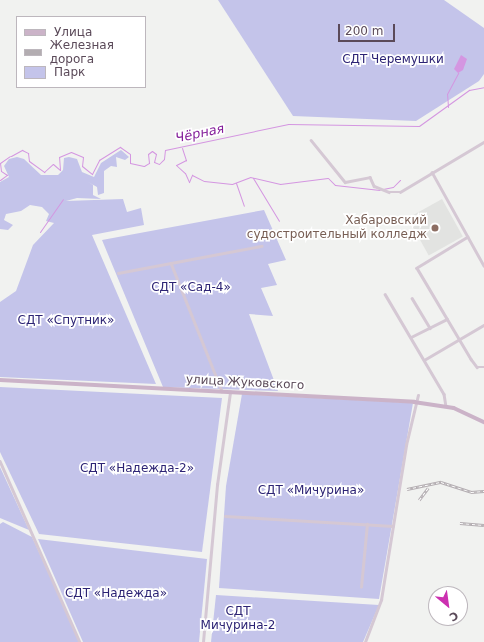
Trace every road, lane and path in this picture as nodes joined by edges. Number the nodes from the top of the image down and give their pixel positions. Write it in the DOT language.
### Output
graph roads {
  1 [pos="311,140"];
  2 [pos="484,142"];
  3 [pos="432,172"];
  4 [pos="468,237"];
  5 [pos="261,246"];
  6 [pos="171,263"];
  7 [pos="484,266"];
  8 [pos="118,273"];
  9 [pos="385,294"];
  10 [pos="412,298"];
  11 [pos="447,319"];
  12 [pos="484,325"];
  13 [pos="430,328"];
  14 [pos="411,338"];
  15 [pos="460,339"];
  16 [pos="424,360"];
  17 [pos="484,367"];
  18 [pos="0,380"];
  19 [pos="222,391"];
  20 [pos="230,392"];
  21 [pos="418,394"];
  22 [pos="414,402"];
  23 [pos="446,406"];
  24 [pos="484,422"];
  25 [pos="0,461"];
  26 [pos="225,516"];
  27 [pos="367,524"];
  28 [pos="393,526"];
  29 [pos="361,587"];
  30 [pos="80,642"];
  31 [pos="203,642"];
  32 [pos="365,642"];
  1 -- 3 [label="street"];
  2 -- 3 [label="street"];
  3 -- 4 [label="street"];
  4 -- 7 [label="street"];
  4 -- 11 [label="street"];
  5 -- 6 [label="street"];
  6 -- 8 [label="street"];
  6 -- 19 [label="street"];
  9 -- 14 [label="street"];
  10 -- 13 [label="street"];
  11 -- 13 [label="street"];
  11 -- 15 [label="street"];
  12 -- 15 [label="street"];
  13 -- 14 [label="street"];
  14 -- 16 [label="street"];
  15 -- 16 [label="street"];
  15 -- 17 [label="street"];
  16 -- 23 [label="street"];
  18 -- 19 [label="main road, улица Жуковского"];
  19 -- 20 [label="main road, улица Жуковского"];
  20 -- 22 [label="main road, улица Жуковского"];
  20 -- 31 [label="street"];
  21 -- 22 [label="street"];
  22 -- 23 [label="main road, улица Жуковского"];
  22 -- 28 [label="street"];
  23 -- 24 [label="main road, улица Жуковского"];
  25 -- 30 [label="street"];
  26 -- 27 [label="street"];
  27 -- 28 [label="street"];
  27 -- 29 [label="street"];
  28 -- 32 [label="street"];
}
